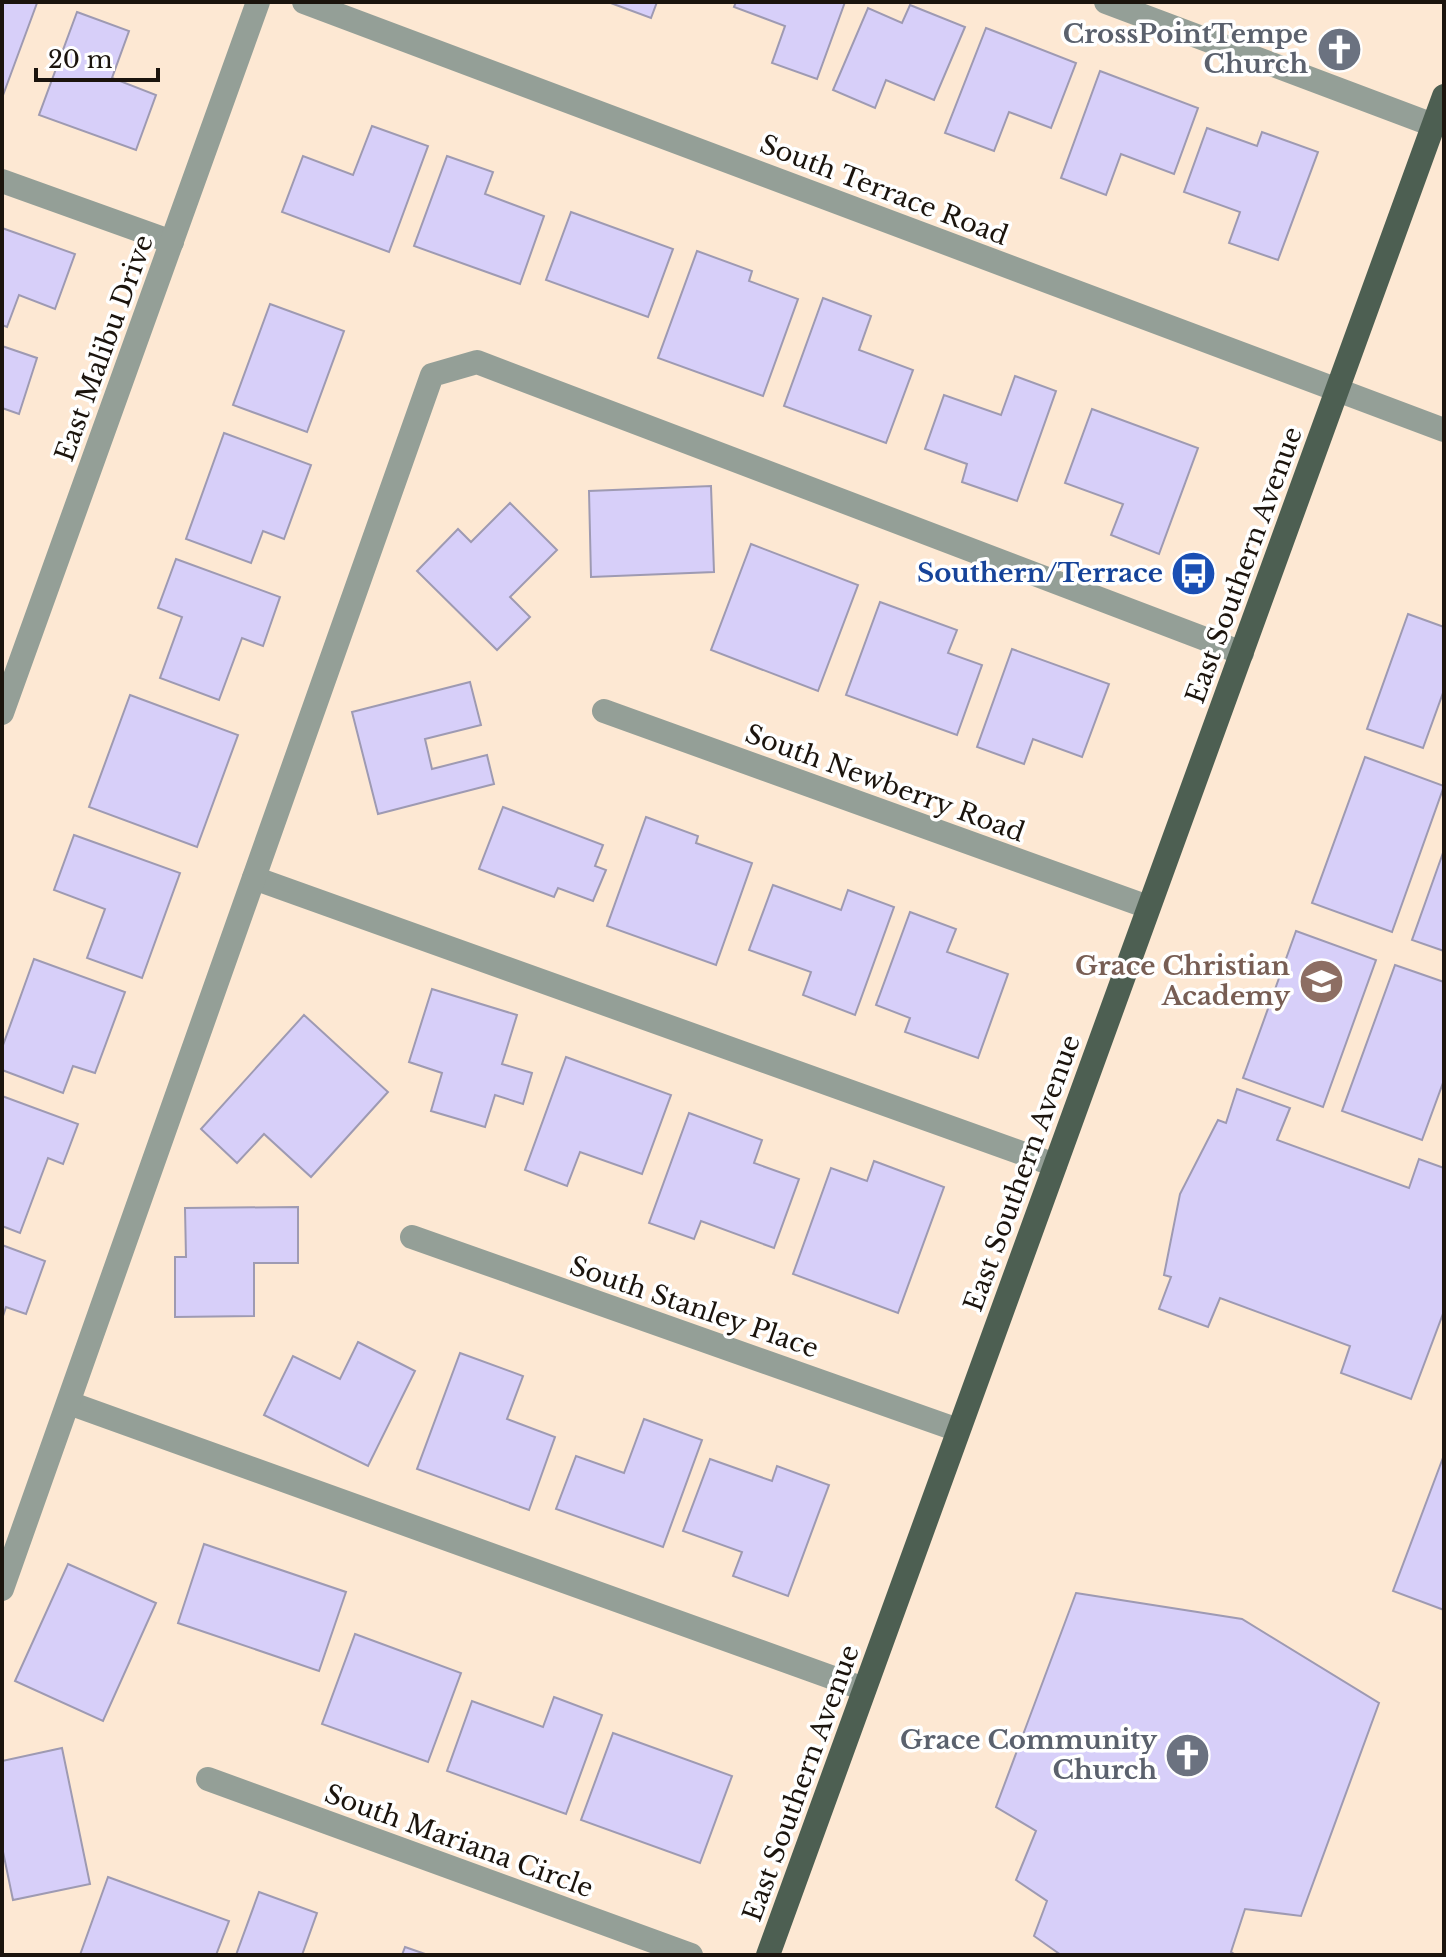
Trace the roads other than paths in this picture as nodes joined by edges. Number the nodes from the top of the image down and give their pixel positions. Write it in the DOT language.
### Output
graph roads {
  1 [pos="258,2"];
  2 [pos="304,2"];
  3 [pos="1106,2"];
  4 [pos="1444,96"];
  5 [pos="1433,125"];
  6 [pos="2,181"];
  7 [pos="172,242"];
  8 [pos="1337,391"];
  9 [pos="1444,430"];
  10 [pos="1242,653"];
  11 [pos="604,711"];
  12 [pos="2,713"];
  13 [pos="254,878"];
  14 [pos="1148,907"];
  15 [pos="1055,1165"];
  16 [pos="412,1237"];
  17 [pos="69,1403"];
  18 [pos="958,1430"];
  19 [pos="2,1589"];
  20 [pos="864,1689"];
  21 [pos="208,1779"];
  22 [pos="691,1955"];
  23 [pos="768,1955"];
  1 -- 7 [label="street, East Malibu Drive"];
  2 -- 8 [label="street, South Terrace Road"];
  3 -- 5 [label="street"];
  4 -- 5 [label="main road, East Southern Avenue"];
  5 -- 8 [label="main road, East Southern Avenue"];
  6 -- 7 [label="street"];
  7 -- 12 [label="street, East Malibu Drive"];
  8 -- 9 [label="street, South Terrace Road"];
  8 -- 10 [label="main road, East Southern Avenue"];
  10 -- 13 [label="street"];
  10 -- 14 [label="main road, East Southern Avenue"];
  11 -- 14 [label="street, South Newberry Road"];
  13 -- 15 [label="street"];
  13 -- 17 [label="street"];
  14 -- 15 [label="main road, East Southern Avenue"];
  15 -- 18 [label="main road, East Southern Avenue"];
  16 -- 18 [label="street, South Stanley Place"];
  17 -- 19 [label="street"];
  17 -- 20 [label="street"];
  18 -- 20 [label="main road, East Southern Avenue"];
  20 -- 23 [label="main road, East Southern Avenue"];
  21 -- 22 [label="street, South Mariana Circle"];
}
